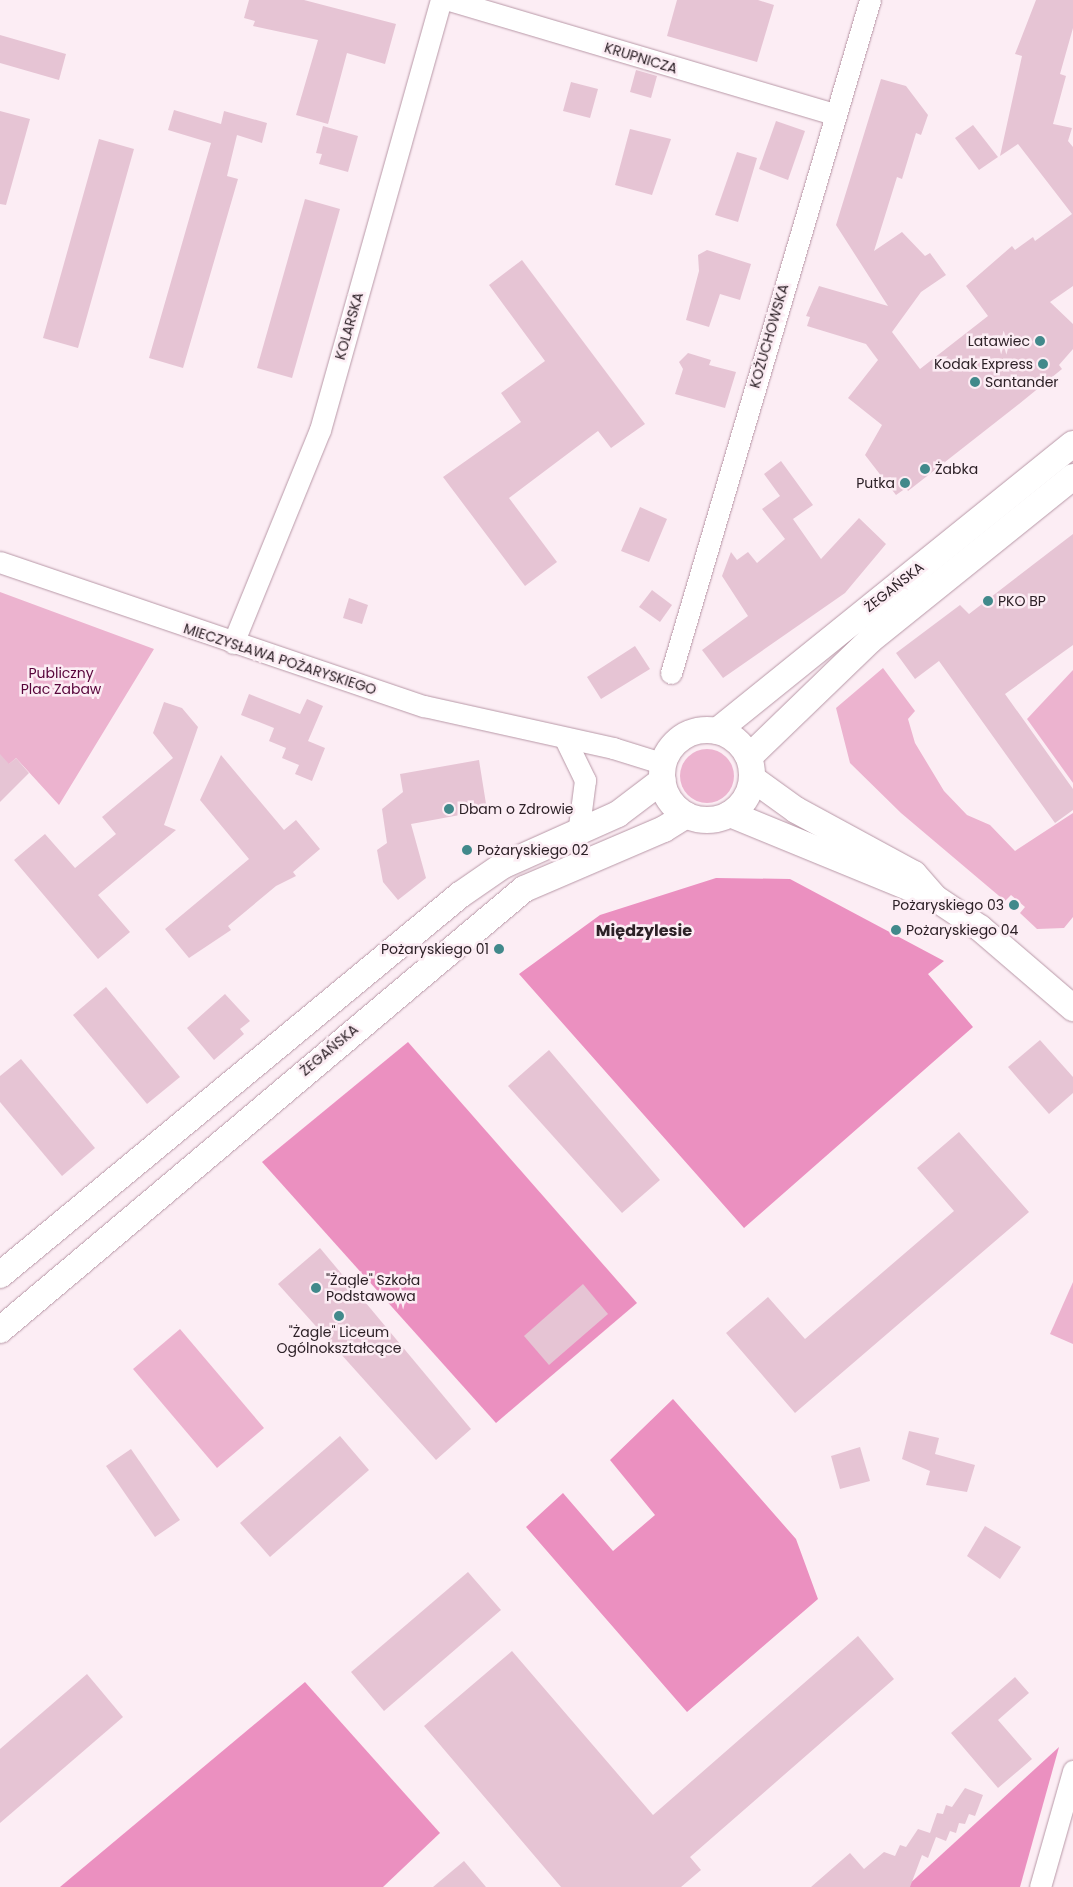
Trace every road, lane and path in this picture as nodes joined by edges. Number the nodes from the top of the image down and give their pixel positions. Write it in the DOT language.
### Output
graph roads {
  1 [pos="441,0"];
  2 [pos="448,0"];
  3 [pos="870,0"];
  4 [pos="834,114"];
  5 [pos="1073,444"];
  6 [pos="1073,477"];
  7 [pos="0,562"];
  8 [pos="232,643"];
  9 [pos="671,672"];
  10 [pos="717,731"];
  11 [pos="565,739"];
  12 [pos="751,768"];
  13 [pos="663,772"];
  14 [pos="730,814"];
  15 [pos="686,815"];
  16 [pos="578,834"];
  17 [pos="935,898"];
  18 [pos="1073,1008"];
  19 [pos="0,1275"];
  20 [pos="0,1330"];
  21 [pos="1073,1771"];
  22 [pos="1040,1887"];
  1 -- 8 [label="street, KOLARSKA"];
  2 -- 4 [label="street, KRUPNICZA"];
  3 -- 4 [label="street, KOŻUCHOWSKA"];
  4 -- 9 [label="street, KOŻUCHOWSKA"];
  5 -- 10 [label="street, ŻEGAŃSKA"];
  6 -- 12 [label="street, ŻEGAŃSKA"];
  7 -- 8 [label="street, MIECZYSŁAWA POŻARYSKIEGO"];
  8 -- 11 [label="street, MIECZYSŁAWA POŻARYSKIEGO"];
  10 -- 12 [label="street"];
  10 -- 13 [label="street"];
  11 -- 13 [label="street, MIECZYSŁAWA POŻARYSKIEGO"];
  11 -- 16 [label="street"];
  12 -- 14 [label="street"];
  12 -- 17 [label="street"];
  13 -- 15 [label="street"];
  13 -- 16 [label="street"];
  14 -- 15 [label="street"];
  14 -- 17 [label="street"];
  15 -- 20 [label="street, ŻEGAŃSKA"];
  16 -- 19 [label="street"];
  17 -- 18 [label="street"];
  21 -- 22 [label="street"];
}
